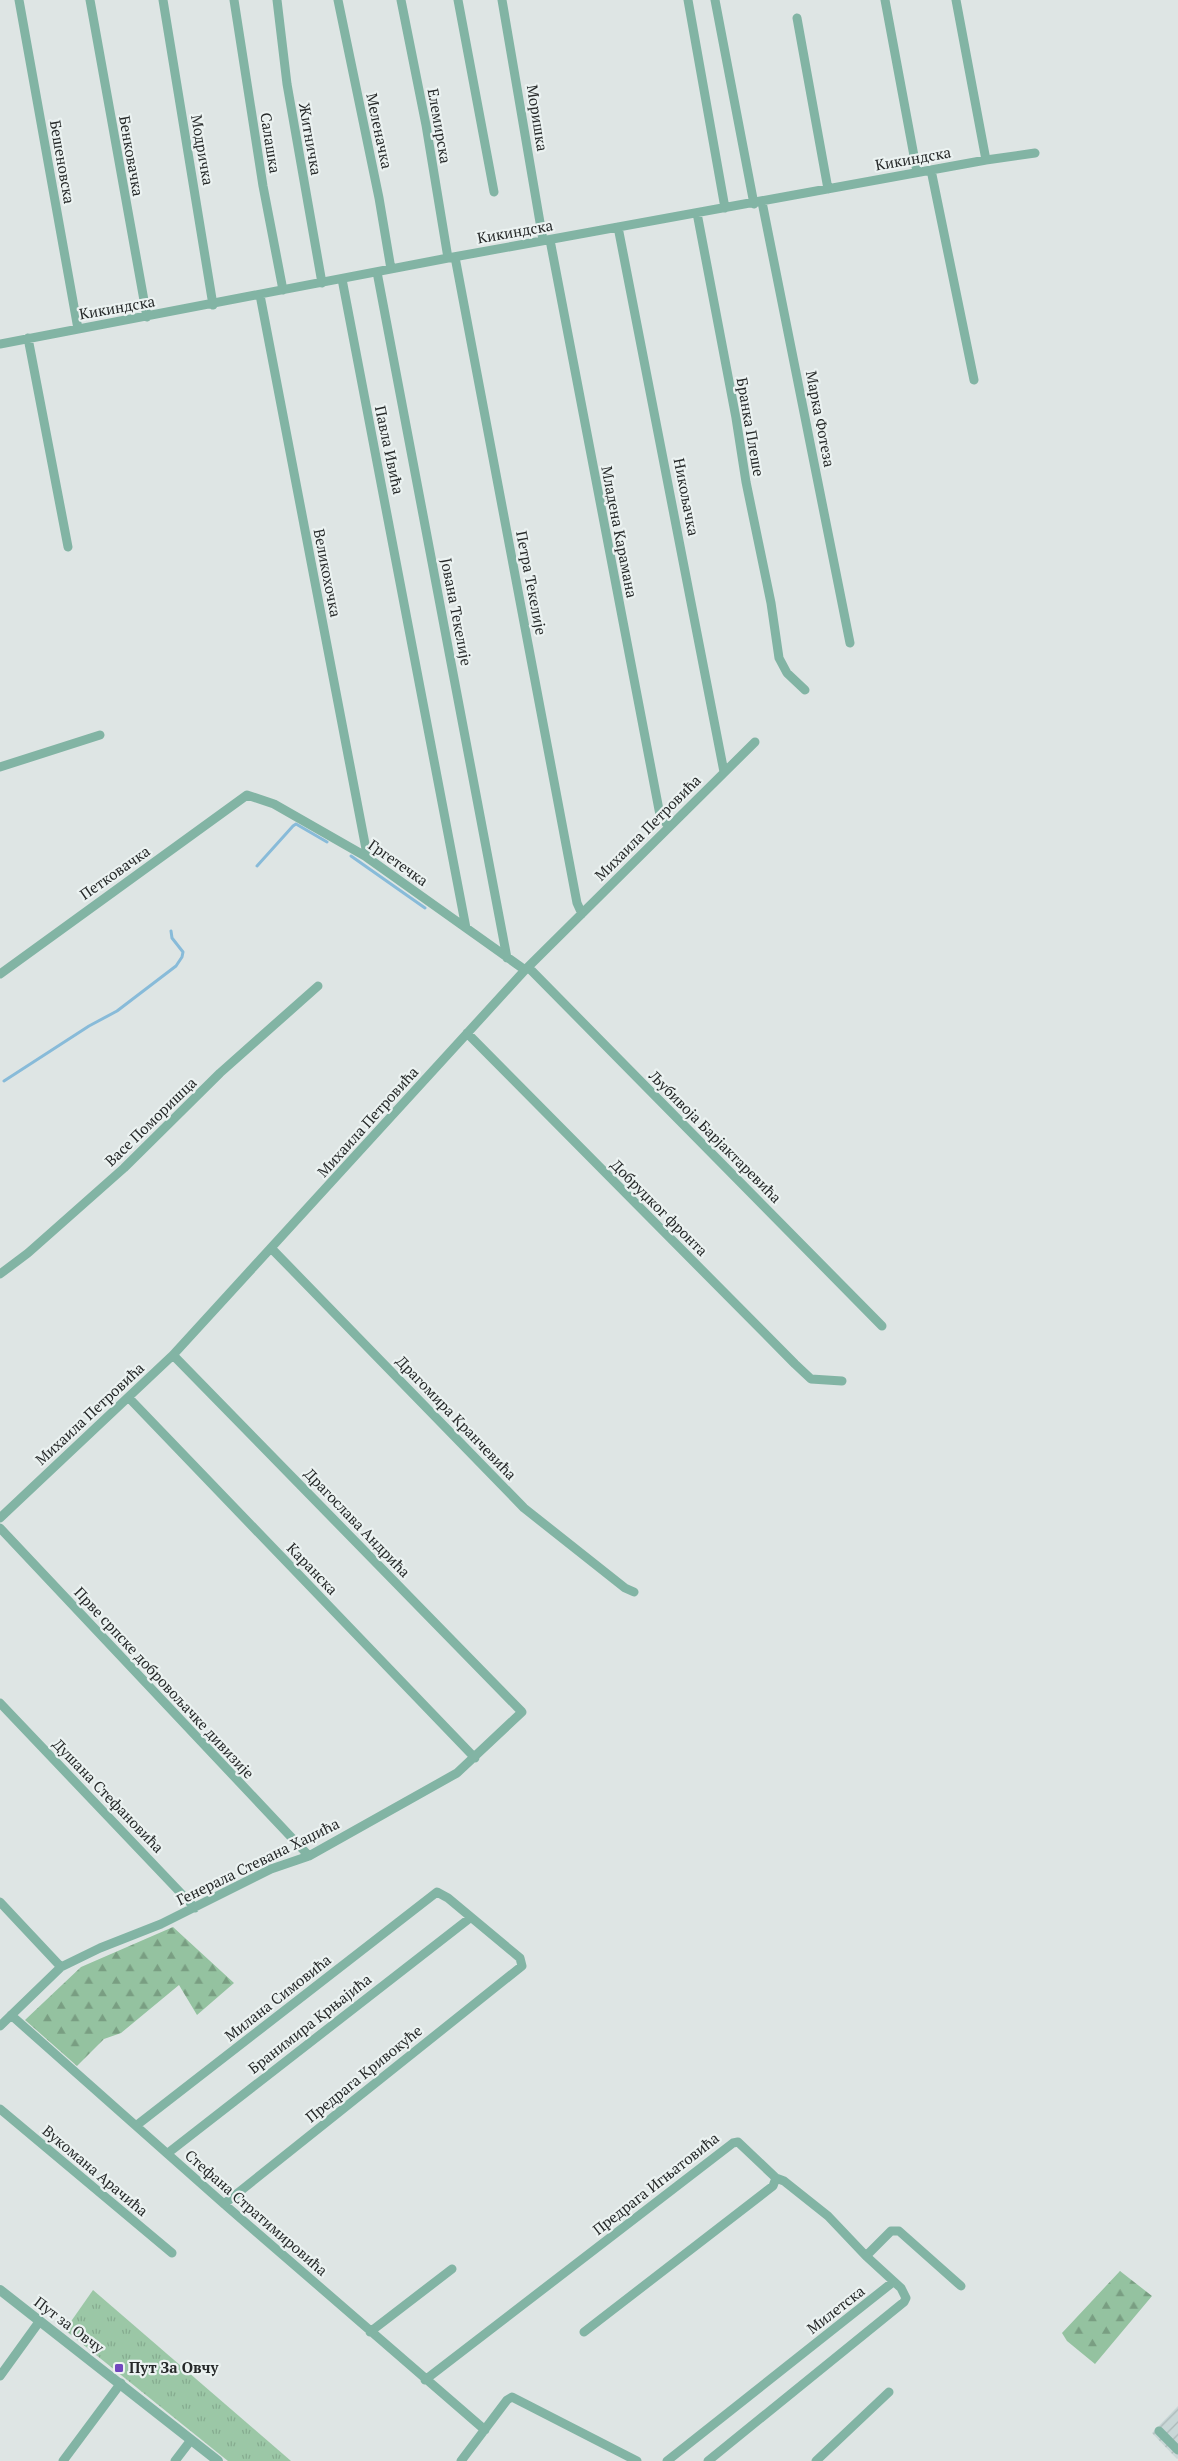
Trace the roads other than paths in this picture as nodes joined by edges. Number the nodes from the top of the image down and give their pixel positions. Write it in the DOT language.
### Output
graph roads {
  1 [pos="19,0"];
  2 [pos="90,0"];
  3 [pos="163,0"];
  4 [pos="234,0"];
  5 [pos="278,0"];
  6 [pos="338,0"];
  7 [pos="401,0"];
  8 [pos="458,0"];
  9 [pos="502,0"];
  10 [pos="688,0"];
  11 [pos="715,0"];
  12 [pos="885,0"];
  13 [pos="956,0"];
  14 [pos="797,18"];
  15 [pos="1035,153"];
  16 [pos="986,160"];
  17 [pos="931,170"];
  18 [pos="917,172"];
  19 [pos="828,189"];
  20 [pos="494,192"];
  21 [pos="758,203"];
  22 [pos="725,208"];
  23 [pos="697,214"];
  24 [pos="618,227"];
  25 [pos="547,240"];
  26 [pos="451,257"];
  27 [pos="391,269"];
  28 [pos="377,272"];
  29 [pos="342,279"];
  30 [pos="322,283"];
  31 [pos="283,290"];
  32 [pos="260,296"];
  33 [pos="213,304"];
  34 [pos="147,317"];
  35 [pos="78,329"];
  36 [pos="28,338"];
  37 [pos="0,344"];
  38 [pos="974,380"];
  39 [pos="68,547"];
  40 [pos="850,642"];
  41 [pos="805,690"];
  42 [pos="100,735"];
  43 [pos="756,742"];
  44 [pos="0,768"];
  45 [pos="724,772"];
  46 [pos="247,795"];
  47 [pos="669,827"];
  48 [pos="365,856"];
  49 [pos="582,914"];
  50 [pos="466,928"];
  51 [pos="507,958"];
  52 [pos="526,969"];
  53 [pos="0,974"];
  54 [pos="318,986"];
  55 [pos="467,1033"];
  56 [pos="271,1248"];
  57 [pos="0,1274"];
  58 [pos="882,1326"];
  59 [pos="173,1355"];
  60 [pos="842,1381"];
  61 [pos="129,1398"];
  62 [pos="0,1518"];
  63 [pos="0,1528"];
  64 [pos="634,1592"];
  65 [pos="0,1703"];
  66 [pos="522,1712"];
  67 [pos="475,1758"];
  68 [pos="308,1856"];
  69 [pos="0,1902"];
  70 [pos="195,1908"];
  71 [pos="470,1918"];
  72 [pos="61,1967"];
  73 [pos="11,2015"];
  74 [pos="0,2026"];
  75 [pos="0,2109"];
  76 [pos="137,2125"];
  77 [pos="168,2153"];
  78 [pos="776,2178"];
  79 [pos="224,2204"];
  80 [pos="172,2253"];
  81 [pos="866,2256"];
  82 [pos="452,2269"];
  83 [pos="893,2282"];
  84 [pos="961,2286"];
  85 [pos="0,2290"];
  86 [pos="40,2322"];
  87 [pos="370,2332"];
  88 [pos="584,2332"];
  89 [pos="0,2376"];
  90 [pos="425,2380"];
  91 [pos="121,2383"];
  92 [pos="889,2392"];
  93 [pos="485,2430"];
  94 [pos="1159,2431"];
  95 [pos="191,2440"];
  96 [pos="1178,2450"];
  97 [pos="63,2461"];
  98 [pos="175,2461"];
  99 [pos="218,2461"];
  100 [pos="460,2461"];
  101 [pos="637,2461"];
  102 [pos="667,2461"];
  103 [pos="708,2461"];
  104 [pos="816,2461"];
  1 -- 35 [label="street, Бешеновска"];
  2 -- 34 [label="street, Бенковачка"];
  3 -- 33 [label="street, Модричка"];
  4 -- 31 [label="street, Салашка"];
  5 -- 30 [label="street, Житничка"];
  6 -- 27 [label="street, Меленачка"];
  7 -- 26 [label="street, Елемирска"];
  8 -- 20 [label="street"];
  9 -- 25 [label="street, Моришка"];
  10 -- 22 [label="street"];
  11 -- 21 [label="street, Марка Фотеза"];
  12 -- 18 [label="street"];
  13 -- 16 [label="street"];
  14 -- 19 [label="street"];
  15 -- 16 [label="street, Кикиндска"];
  16 -- 17 [label="street, Кикиндска"];
  17 -- 18 [label="street, Кикиндска"];
  17 -- 38 [label="street"];
  18 -- 19 [label="street, Кикиндска"];
  19 -- 21 [label="street, Кикиндска"];
  21 -- 22 [label="street, Кикиндска"];
  21 -- 40 [label="street, Марка Фотеза"];
  22 -- 23 [label="street, Кикиндска"];
  23 -- 24 [label="street, Кикиндска"];
  23 -- 41 [label="street, Бранка Плеше"];
  24 -- 25 [label="street, Кикиндска"];
  24 -- 45 [label="street, Никољачка"];
  25 -- 26 [label="street, Кикиндска"];
  25 -- 47 [label="street, Младена Карамана"];
  26 -- 27 [label="street, Кикиндска"];
  26 -- 49 [label="street, Петра Текелије"];
  27 -- 28 [label="street, Кикиндска"];
  28 -- 29 [label="street, Кикиндска"];
  28 -- 51 [label="street, Јована Текелије"];
  29 -- 30 [label="street, Кикиндска"];
  29 -- 50 [label="street, Павла Ивића"];
  30 -- 31 [label="street, Кикиндска"];
  31 -- 32 [label="street, Кикиндска"];
  32 -- 33 [label="street, Кикиндска"];
  32 -- 48 [label="street, Великохочка"];
  33 -- 34 [label="street, Кикиндска"];
  34 -- 35 [label="street, Кикиндска"];
  35 -- 36 [label="street, Кикиндска"];
  36 -- 37 [label="street, Кикиндска"];
  36 -- 39 [label="street"];
  42 -- 44 [label="street"];
  43 -- 45 [label="street, Михаила Петровића"];
  45 -- 47 [label="street, Михаила Петровића"];
  46 -- 48 [label="street, Гргетечка"];
  46 -- 53 [label="street, Петковачка"];
  47 -- 49 [label="street, Михаила Петровића"];
  48 -- 50 [label="street, Гргетечка"];
  49 -- 52 [label="street, Михаила Петровића"];
  50 -- 51 [label="street, Гргетечка"];
  51 -- 52 [label="street, Гргетечка"];
  52 -- 55 [label="street, Михаила Петровића"];
  52 -- 58 [label="street, Љубивоја Барјактаревића"];
  54 -- 57 [label="street, Васе Поморишца"];
  55 -- 56 [label="street, Михаила Петровића"];
  55 -- 60 [label="street, Добруџког фронта"];
  56 -- 59 [label="street, Михаила Петровића"];
  56 -- 64 [label="street, Драгомира Кранчевића"];
  59 -- 61 [label="street, Михаила Петровића"];
  59 -- 66 [label="street, Драгослава Андрића"];
  61 -- 62 [label="street, Михаила Петровића"];
  61 -- 67 [label="street, Каранска"];
  63 -- 68 [label="street, Прве српске добровољачке дивизије"];
  65 -- 70 [label="street, Душана Стефановића"];
  66 -- 67 [label="street, Генерала Стевана Хаџића"];
  67 -- 68 [label="street, Генерала Стевана Хаџића"];
  68 -- 70 [label="street, Генерала Стевана Хаџића"];
  69 -- 72 [label="street"];
  70 -- 72 [label="street, Генерала Стевана Хаџића"];
  71 -- 76 [label="street, Милана Симовића"];
  71 -- 77 [label="street, Бранимира Крњајића"];
  71 -- 79 [label="street, Предрага Кривокуће"];
  72 -- 73 [label="street, Генерала Стевана Хаџића"];
  73 -- 74 [label="street, Генерала Стевана Хаџића"];
  73 -- 76 [label="street, Стефана Стратимировића"];
  75 -- 80 [label="street, Вукомана Арачића"];
  76 -- 77 [label="street, Стефана Стратимировића"];
  77 -- 79 [label="street, Стефана Стратимировића"];
  78 -- 81 [label="street"];
  78 -- 88 [label="street"];
  78 -- 90 [label="street, Предрага Игњатовића"];
  79 -- 87 [label="street, Стефана Стратимировића"];
  81 -- 83 [label="street"];
  81 -- 84 [label="street"];
  82 -- 87 [label="street"];
  83 -- 102 [label="street, Милетска"];
  83 -- 103 [label="street"];
  85 -- 86 [label="street, Пут за Овчу"];
  86 -- 89 [label="street"];
  86 -- 91 [label="street, Пут за Овчу"];
  87 -- 90 [label="street, Стефана Стратимировића"];
  90 -- 93 [label="street, Стефана Стратимировића"];
  91 -- 95 [label="street, Пут за Овчу"];
  91 -- 97 [label="street"];
  92 -- 104 [label="street"];
  93 -- 100 [label="street"];
  93 -- 101 [label="street"];
  94 -- 96 [label="street"];
  95 -- 98 [label="street"];
  95 -- 99 [label="street, Пут за Овчу"];
}
